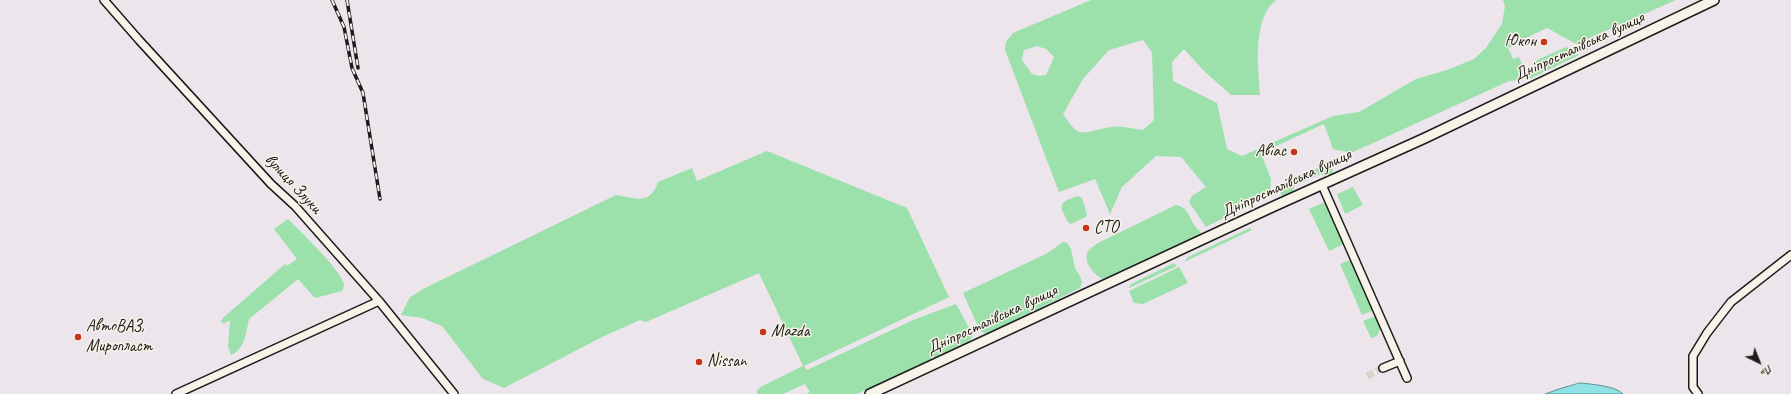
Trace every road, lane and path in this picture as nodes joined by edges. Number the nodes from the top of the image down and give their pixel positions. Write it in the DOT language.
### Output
graph roads {
  1 [pos="104,0"];
  2 [pos="1714,0"];
  3 [pos="1322,185"];
  4 [pos="1791,255"];
  5 [pos="379,301"];
  6 [pos="1400,361"];
  7 [pos="1383,368"];
  8 [pos="1407,378"];
  9 [pos="176,394"];
  10 [pos="454,394"];
  11 [pos="870,394"];
  12 [pos="1698,394"];
  1 -- 5 [label="street, вулиця Злуки"];
  2 -- 3 [label="street, Дніпросталівська вулиця"];
  3 -- 6 [label="street"];
  3 -- 11 [label="street, Дніпросталівська вулиця"];
  4 -- 12 [label="street"];
  5 -- 9 [label="street"];
  5 -- 10 [label="street, вулиця Злуки"];
  6 -- 7 [label="street"];
  6 -- 8 [label="street"];
}
